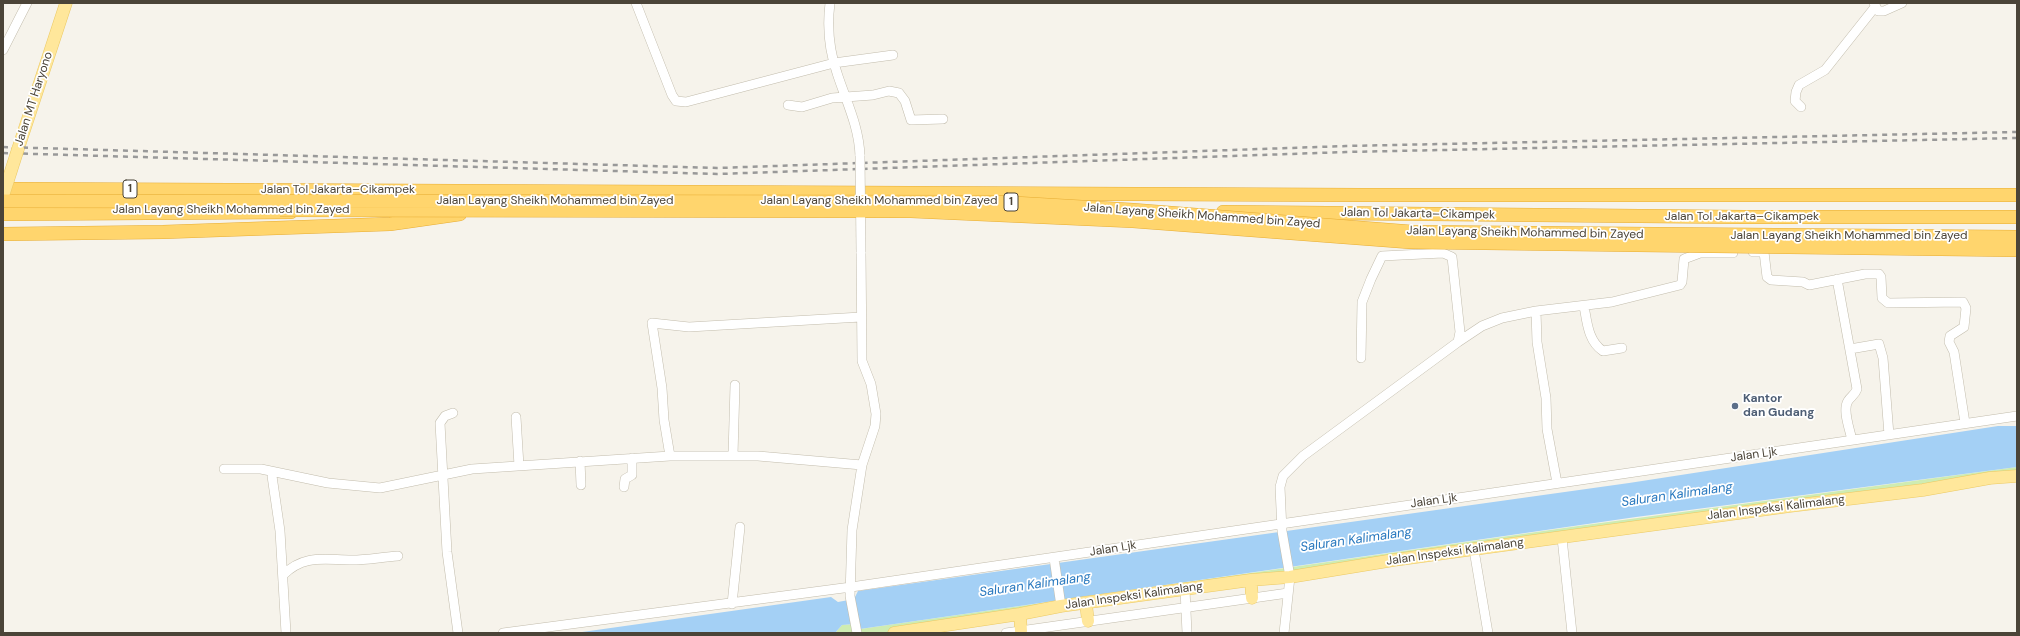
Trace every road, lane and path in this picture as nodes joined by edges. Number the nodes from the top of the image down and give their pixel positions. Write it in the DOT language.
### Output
graph roads {
  1 [pos="27,3"];
  2 [pos="66,3"];
  3 [pos="636,3"];
  4 [pos="830,3"];
  5 [pos="1902,3"];
  6 [pos="1874,5"];
  7 [pos="3,50"];
  8 [pos="893,55"];
  9 [pos="834,64"];
  10 [pos="846,97"];
  11 [pos="788,105"];
  12 [pos="1800,107"];
  13 [pos="943,119"];
  14 [pos="3,189"];
  15 [pos="2017,195"];
  16 [pos="3,196"];
  17 [pos="3,201"];
  18 [pos="3,209"];
  19 [pos="483,211"];
  20 [pos="3,214"];
  21 [pos="2017,216"];
  22 [pos="3,234"];
  23 [pos="2017,237"];
  24 [pos="2017,250"];
  25 [pos="1837,279"];
  26 [pos="1584,306"];
  27 [pos="1536,311"];
  28 [pos="861,317"];
  29 [pos="1458,342"];
  30 [pos="1622,348"];
  31 [pos="1850,349"];
  32 [pos="1361,358"];
  33 [pos="735,384"];
  34 [pos="453,413"];
  35 [pos="2017,416"];
  36 [pos="516,417"];
  37 [pos="1965,423"];
  38 [pos="1888,435"];
  39 [pos="1852,440"];
  40 [pos="733,455"];
  41 [pos="670,456"];
  42 [pos="632,458"];
  43 [pos="580,461"];
  44 [pos="862,464"];
  45 [pos="519,466"];
  46 [pos="224,469"];
  47 [pos="274,473"];
  48 [pos="442,476"];
  49 [pos="2017,476"];
  50 [pos="1557,483"];
  51 [pos="581,486"];
  52 [pos="624,487"];
  53 [pos="740,527"];
  54 [pos="1281,527"];
  55 [pos="1562,538"];
  56 [pos="1474,550"];
  57 [pos="398,556"];
  58 [pos="1054,560"];
  59 [pos="1289,573"];
  60 [pos="283,575"];
  61 [pos="1252,580"];
  62 [pos="1185,589"];
  63 [pos="850,592"];
  64 [pos="1288,593"];
  65 [pos="1252,598"];
  66 [pos="732,604"];
  67 [pos="1060,604"];
  68 [pos="1086,604"];
  69 [pos="1186,608"];
  70 [pos="1020,614"];
  71 [pos="1088,621"];
  72 [pos="856,629"];
  73 [pos="1021,631"];
  74 [pos="910,632"];
  75 [pos="286,633"];
  76 [pos="458,633"];
  77 [pos="503,633"];
  78 [pos="894,633"];
  79 [pos="1006,633"];
  80 [pos="1187,633"];
  81 [pos="1284,633"];
  82 [pos="1488,633"];
  83 [pos="1572,633"];
  1 -- 7 [label="street"];
  2 -- 16 [label="main road, Jalan MT Haryono, bridge"];
  3 -- 9 [label="street"];
  4 -- 9 [label="street"];
  5 -- 6 [label="street"];
  6 -- 12 [label="street"];
  8 -- 9 [label="street"];
  9 -- 10 [label="street"];
  10 -- 11 [label="street"];
  10 -- 13 [label="street"];
  10 -- 28 [label="street, bridge"];
  14 -- 15 [label="highway, Jalan Tol Jakarta–Cikampek / 1"];
  17 -- 23 [label="highway, Jalan Layang Sheikh Mohammed bin Zayed / 1, bridge"];
  18 -- 24 [label="highway, Jalan Layang Sheikh Mohammed bin Zayed / 1, bridge"];
  19 -- 20 [label="highway, Jalan Tol Jakarta–Cikampek / 1"];
  19 -- 21 [label="highway, Jalan Tol Jakarta–Cikampek / 1"];
  19 -- 22 [label="highway"];
  25 -- 26 [label="street"];
  25 -- 31 [label="street"];
  25 -- 37 [label="street"];
  26 -- 27 [label="street"];
  26 -- 30 [label="street"];
  27 -- 29 [label="street"];
  27 -- 50 [label="street"];
  28 -- 41 [label="street"];
  28 -- 44 [label="street"];
  29 -- 32 [label="street"];
  29 -- 54 [label="street"];
  31 -- 38 [label="street"];
  31 -- 39 [label="street"];
  33 -- 40 [label="street"];
  34 -- 48 [label="street"];
  35 -- 37 [label="street, Jalan Ljk"];
  36 -- 45 [label="street"];
  37 -- 38 [label="street, Jalan Ljk"];
  38 -- 39 [label="street, Jalan Ljk"];
  39 -- 50 [label="street, Jalan Ljk"];
  40 -- 41 [label="street"];
  40 -- 44 [label="street"];
  41 -- 42 [label="street"];
  42 -- 43 [label="street"];
  42 -- 52 [label="street"];
  43 -- 45 [label="street"];
  43 -- 51 [label="street"];
  44 -- 63 [label="street"];
  45 -- 48 [label="street"];
  46 -- 47 [label="street"];
  47 -- 48 [label="street"];
  47 -- 60 [label="street"];
  48 -- 76 [label="street"];
  49 -- 55 [label="main road, Jalan Inspeksi Kalimalang"];
  50 -- 54 [label="street, Jalan Ljk"];
  53 -- 66 [label="street"];
  54 -- 58 [label="street, Jalan Ljk"];
  54 -- 59 [label="street"];
  55 -- 56 [label="main road, Jalan Inspeksi Kalimalang"];
  55 -- 83 [label="street"];
  56 -- 59 [label="main road, Jalan Inspeksi Kalimalang"];
  56 -- 82 [label="street"];
  57 -- 60 [label="street"];
  58 -- 63 [label="street, Jalan Ljk"];
  58 -- 67 [label="street"];
  59 -- 61 [label="main road, Jalan Inspeksi Kalimalang"];
  59 -- 64 [label="street"];
  60 -- 75 [label="street"];
  61 -- 62 [label="main road, Jalan Inspeksi Kalimalang"];
  61 -- 65 [label="main road"];
  62 -- 68 [label="main road, Jalan Inspeksi Kalimalang"];
  62 -- 69 [label="street"];
  63 -- 66 [label="street, Jalan Ljk"];
  63 -- 72 [label="street"];
  64 -- 65 [label="street, Jalan Inspeksi Kalimalang"];
  64 -- 81 [label="street"];
  65 -- 69 [label="street, Jalan Inspeksi Kalimalang"];
  66 -- 77 [label="street, Jalan Ljk"];
  67 -- 68 [label="main road, Jalan Inspeksi Kalimalang"];
  67 -- 70 [label="main road, Jalan Inspeksi Kalimalang"];
  68 -- 71 [label="main road"];
  69 -- 71 [label="street, Jalan Inspeksi Kalimalang"];
  69 -- 80 [label="street"];
  70 -- 73 [label="main road"];
  70 -- 74 [label="main road, Jalan Inspeksi Kalimalang"];
  71 -- 73 [label="street, Jalan Inspeksi Kalimalang"];
  73 -- 79 [label="street, Jalan Inspeksi Kalimalang"];
  74 -- 78 [label="main road, Jalan Inspeksi Kalimalang"];
}
